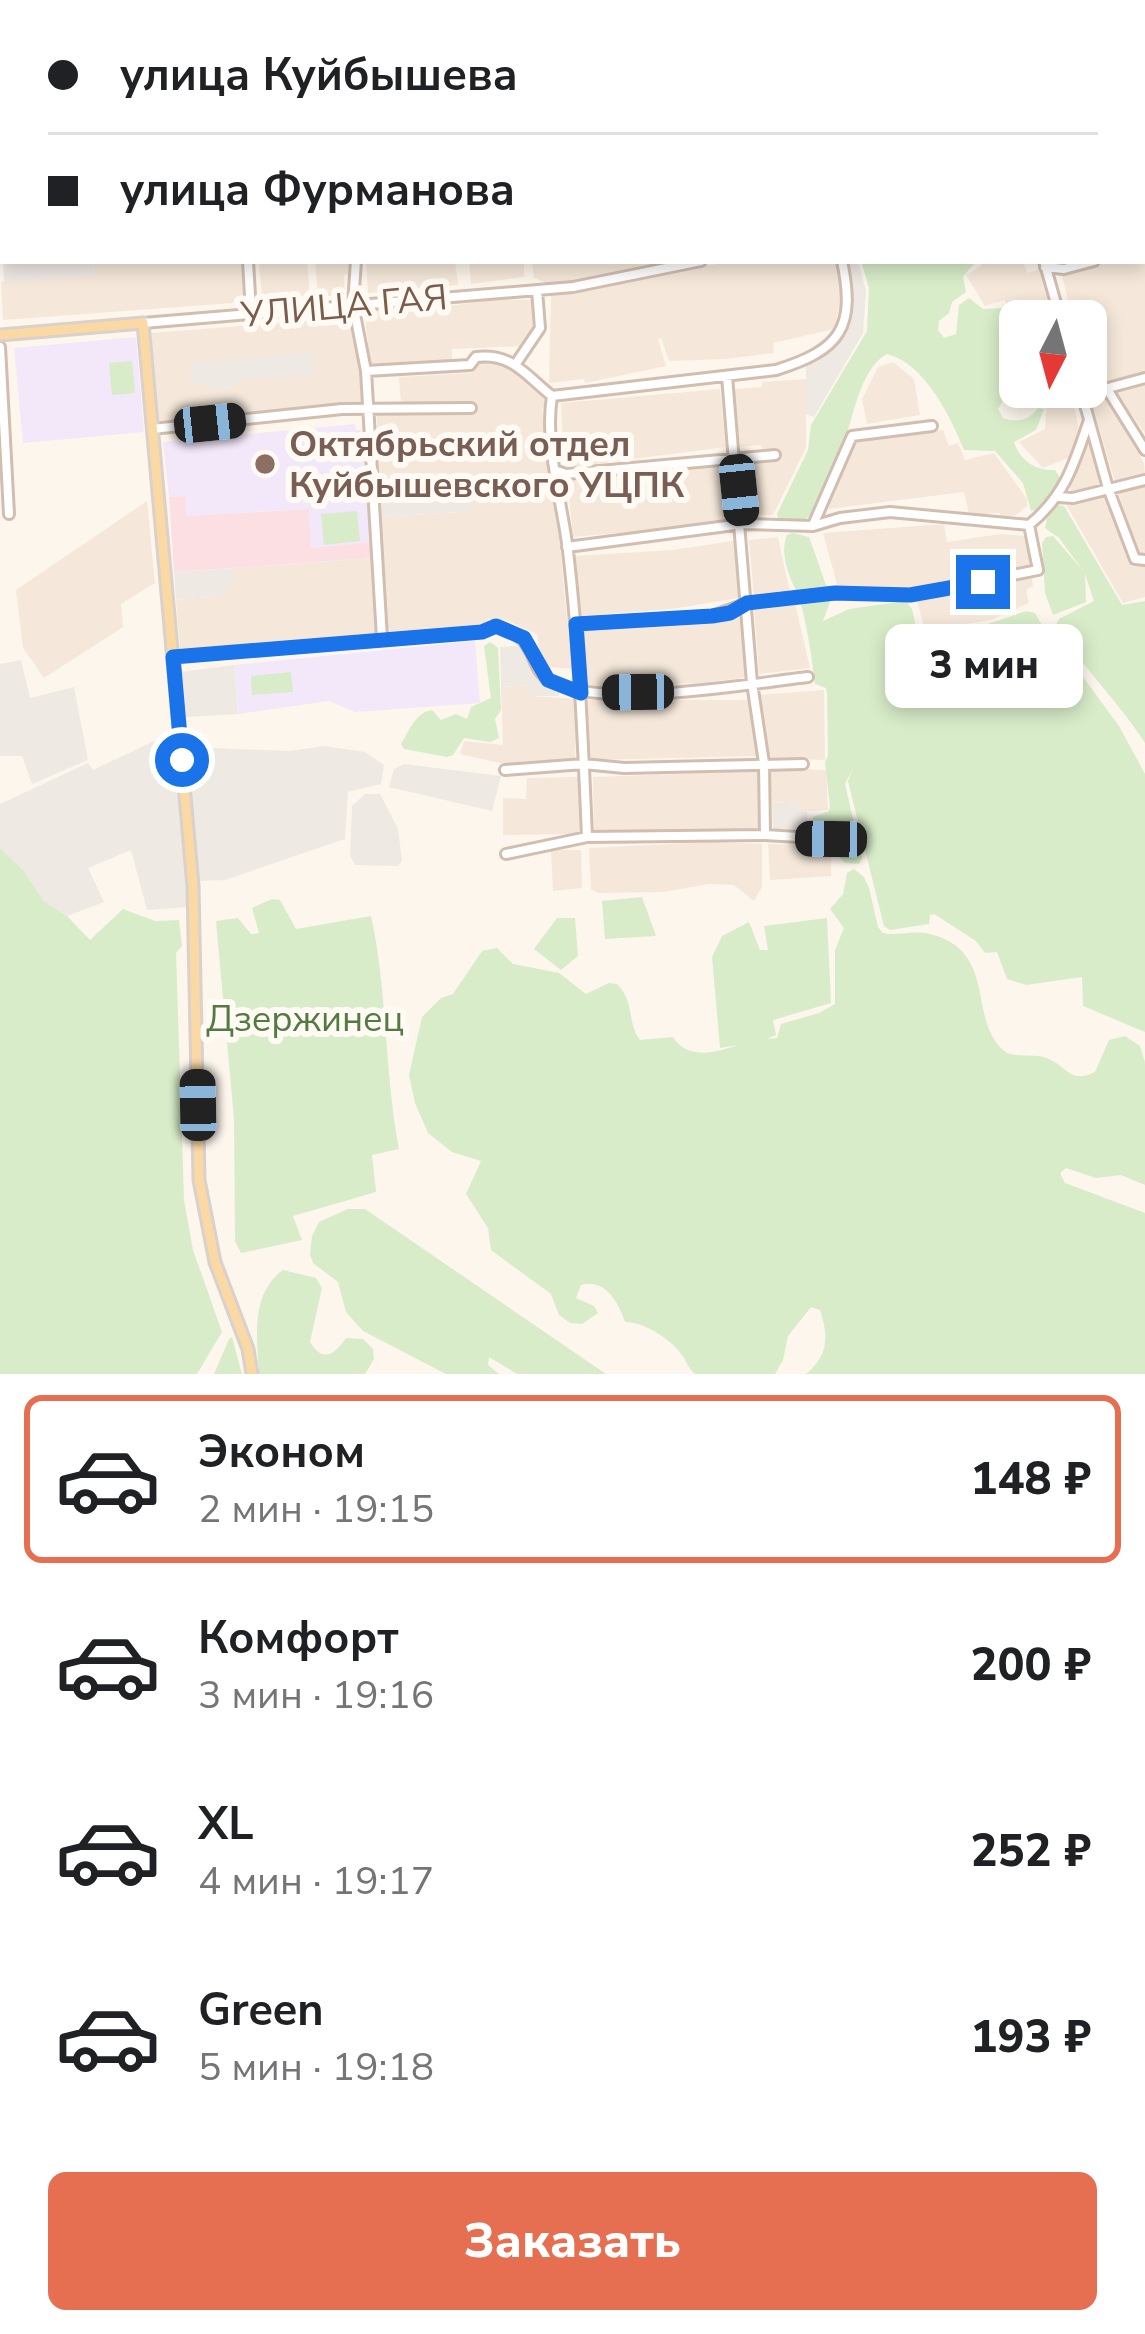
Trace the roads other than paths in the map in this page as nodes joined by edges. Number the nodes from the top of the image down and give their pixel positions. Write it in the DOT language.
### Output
graph roads {
  1 [pos="248,264"];
  2 [pos="356,264"];
  3 [pos="675,264"];
  4 [pos="843,264"];
  5 [pos="1044,264"];
  6 [pos="1083,264"];
  7 [pos="537,290"];
  8 [pos="1055,300"];
  9 [pos="353,304"];
  10 [pos="250,313"];
  11 [pos="143,323"];
  12 [pos="0,335"];
  13 [pos="0,347"];
  14 [pos="517,362"];
  15 [pos="366,371"];
  16 [pos="727,376"];
  17 [pos="1145,377"];
  18 [pos="1107,389"];
  19 [pos="552,396"];
  20 [pos="472,408"];
  21 [pos="1086,408"];
  22 [pos="368,410"];
  23 [pos="1089,420"];
  24 [pos="932,426"];
  25 [pos="152,429"];
  26 [pos="1145,450"];
  27 [pos="776,455"];
  28 [pos="735,456"];
  29 [pos="556,472"];
  30 [pos="1145,480"];
  31 [pos="1108,488"];
  32 [pos="1058,497"];
  33 [pos="9,514"];
  34 [pos="742,524"];
  35 [pos="1029,525"];
  36 [pos="812,526"];
  37 [pos="567,547"];
  38 [pos="1140,560"];
  39 [pos="747,603"];
  40 [pos="576,624"];
  41 [pos="382,638"];
  42 [pos="173,657"];
  43 [pos="808,676"];
  44 [pos="752,683"];
  45 [pos="581,693"];
  46 [pos="764,763"];
  47 [pos="584,764"];
  48 [pos="802,764"];
  49 [pos="505,770"];
  50 [pos="765,835"];
  51 [pos="587,837"];
  52 [pos="831,839"];
  53 [pos="506,854"];
  54 [pos="251,1374"];
  1 -- 10 [label="street"];
  2 -- 9 [label="street"];
  3 -- 7 [label="street, УЛИЦА ГАЯ"];
  4 -- 16 [label="street"];
  5 -- 6 [label="street"];
  5 -- 8 [label="street"];
  7 -- 9 [label="street, УЛИЦА ГАЯ"];
  7 -- 14 [label="street"];
  9 -- 10 [label="street, УЛИЦА ГАЯ"];
  9 -- 15 [label="street"];
  10 -- 11 [label="street, УЛИЦА ГАЯ"];
  11 -- 12 [label="main road, УЛИЦА ГАЯ"];
  11 -- 25 [label="main road"];
  13 -- 33 [label="street"];
  14 -- 15 [label="street"];
  14 -- 19 [label="street"];
  15 -- 22 [label="street"];
  16 -- 19 [label="street"];
  16 -- 28 [label="street"];
  17 -- 18 [label="street"];
  18 -- 26 [label="street"];
  19 -- 29 [label="street"];
  20 -- 22 [label="street"];
  21 -- 23 [label="street"];
  22 -- 25 [label="street"];
  22 -- 41 [label="street"];
  23 -- 31 [label="street"];
  23 -- 32 [label="street"];
  24 -- 36 [label="street"];
  25 -- 42 [label="main road"];
  27 -- 28 [label="street"];
  28 -- 29 [label="street"];
  28 -- 34 [label="street"];
  29 -- 37 [label="street"];
  30 -- 31 [label="street"];
  31 -- 32 [label="street"];
  31 -- 38 [label="street"];
  32 -- 35 [label="street"];
  34 -- 36 [label="street"];
  34 -- 37 [label="street"];
  34 -- 39 [label="street"];
  35 -- 36 [label="street"];
  35 -- 39 [label="street"];
  37 -- 40 [label="street"];
  39 -- 40 [label="street"];
  39 -- 44 [label="street"];
  40 -- 45 [label="street"];
  41 -- 42 [label="street"];
  41 -- 45 [label="street"];
  42 -- 54 [label="main road"];
  43 -- 44 [label="street"];
  44 -- 45 [label="street"];
  44 -- 46 [label="street"];
  45 -- 47 [label="street"];
  46 -- 47 [label="street"];
  46 -- 48 [label="street"];
  46 -- 50 [label="street"];
  47 -- 49 [label="street"];
  47 -- 51 [label="street"];
  50 -- 51 [label="street"];
  50 -- 52 [label="street"];
  51 -- 53 [label="street"];
}
